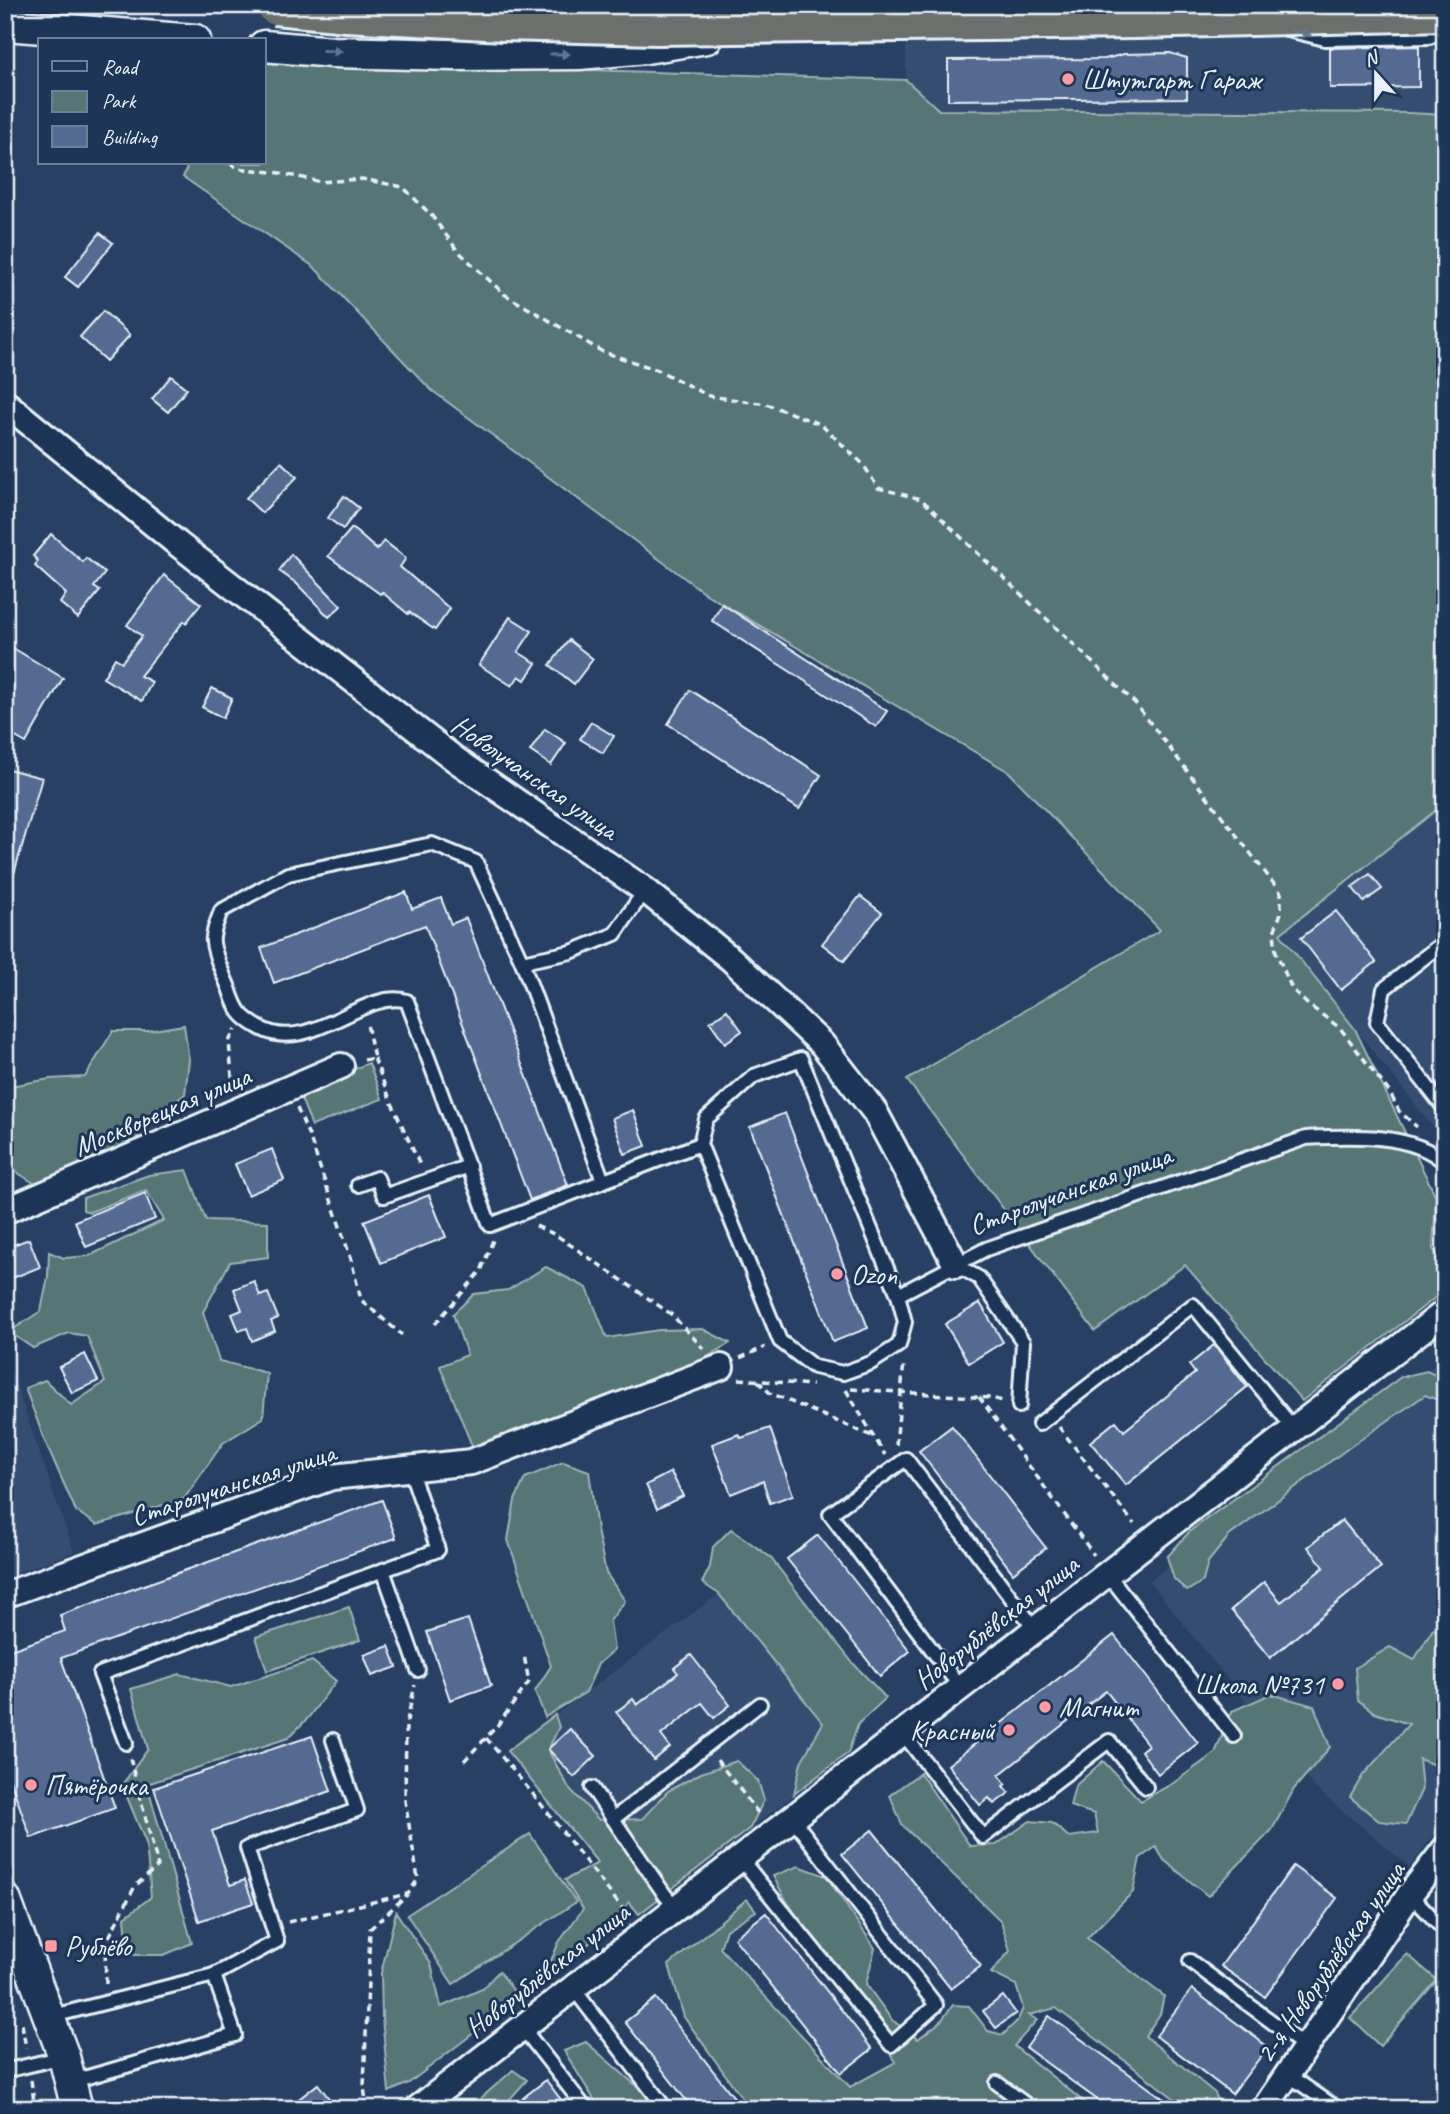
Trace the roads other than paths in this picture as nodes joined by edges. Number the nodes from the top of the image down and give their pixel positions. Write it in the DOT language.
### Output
graph roads {
  1 [pos="275,5"];
  2 [pos="877,5"];
  3 [pos="1235,5"];
  4 [pos="1445,12"];
  5 [pos="5,25"];
  6 [pos="1445,31"];
  7 [pos="170,38"];
  8 [pos="266,46"];
  9 [pos="5,403"];
  10 [pos="645,890"];
  11 [pos="1445,941"];
  12 [pos="522,962"];
  13 [pos="822,1044"];
  14 [pos="801,1059"];
  15 [pos="341,1066"];
  16 [pos="1445,1109"];
  17 [pos="700,1144"];
  18 [pos="1440,1159"];
  19 [pos="469,1166"];
  20 [pos="603,1181"];
  21 [pos="358,1185"];
  22 [pos="5,1211"];
  23 [pos="956,1265"];
  24 [pos="898,1295"];
  25 [pos="1445,1312"];
  26 [pos="710,1371"];
  27 [pos="1019,1406"];
  28 [pos="1039,1424"];
  29 [pos="1294,1429"];
  30 [pos="410,1469"];
  31 [pos="383,1570"];
  32 [pos="1107,1573"];
  33 [pos="5,1595"];
  34 [pos="1035,1629"];
  35 [pos="418,1670"];
  36 [pos="960,1687"];
  37 [pos="760,1704"];
  38 [pos="902,1732"];
  39 [pos="1234,1736"];
  40 [pos="333,1740"];
  41 [pos="126,1742"];
  42 [pos="1146,1787"];
  43 [pos="592,1788"];
  44 [pos="612,1819"];
  45 [pos="783,1825"];
  46 [pos="1445,1849"];
  47 [pos="740,1858"];
  48 [pos="1410,1894"];
  49 [pos="5,1899"];
  50 [pos="676,1908"];
  51 [pos="1445,1931"];
  52 [pos="1190,1961"];
  53 [pos="214,1975"];
  54 [pos="573,1988"];
  55 [pos="34,2016"];
  56 [pos="522,2027"];
  57 [pos="1307,2048"];
  58 [pos="5,2071"];
  59 [pos="1288,2075"];
  60 [pos="70,2083"];
  61 [pos="997,2083"];
  62 [pos="417,2109"];
  63 [pos="586,2109"];
  64 [pos="666,2109"];
  65 [pos="1032,2109"];
  66 [pos="1264,2109"];
  67 [pos="1338,2109"];
  1 -- 4 [label="highway, bridge"];
  8 -- 2 [label="street, one-way"];
  3 -- 6 [label="lane, one-way"];
  5 -- 7 [label="street"];
  9 -- 10 [label="street, Новолучанская улица"];
  10 -- 12 [label="lane"];
  10 -- 13 [label="street, Новолучанская улица"];
  11 -- 16 [label="lane"];
  12 -- 19 [label="lane"];
  12 -- 20 [label="lane"];
  13 -- 14 [label="lane"];
  13 -- 23 [label="street, Новолучанская улица"];
  14 -- 17 [label="lane"];
  14 -- 24 [label="lane"];
  15 -- 22 [label="street, Москворецкая улица"];
  17 -- 20 [label="lane"];
  17 -- 24 [label="lane"];
  18 -- 23 [label="lane, Старолучанская улица"];
  19 -- 20 [label="lane"];
  19 -- 21 [label="lane"];
  23 -- 24 [label="lane, Старолучанская улица"];
  23 -- 27 [label="lane"];
  25 -- 29 [label="street, Новорублёвская улица"];
  26 -- 30 [label="street, Старолучанская улица"];
  28 -- 29 [label="lane"];
  29 -- 32 [label="street, Новорублёвская улица"];
  30 -- 31 [label="lane"];
  30 -- 33 [label="street, Старолучанская улица"];
  31 -- 35 [label="lane"];
  31 -- 41 [label="lane"];
  32 -- 34 [label="street, Новорублёвская улица"];
  32 -- 39 [label="lane"];
  34 -- 36 [label="street, Новорублёвская улица"];
  34 -- 36 [label="lane"];
  36 -- 38 [label="street, Новорублёвская улица"];
  37 -- 44 [label="lane"];
  38 -- 42 [label="lane"];
  38 -- 45 [label="street, Новорублёвская улица"];
  40 -- 53 [label="lane"];
  43 -- 44 [label="lane"];
  44 -- 50 [label="lane"];
  45 -- 47 [label="street, Новорублёвская улица"];
  45 -- 47 [label="lane"];
  46 -- 48 [label="street, 2-я Новорублёвская улица"];
  47 -- 50 [label="street, Новорублёвская улица"];
  48 -- 51 [label="lane"];
  48 -- 57 [label="street, 2-я Новорублёвская улица"];
  49 -- 55 [label="street"];
  50 -- 54 [label="street, Новорублёвская улица"];
  52 -- 57 [label="lane"];
  53 -- 55 [label="lane"];
  53 -- 60 [label="lane"];
  54 -- 56 [label="street, Новорублёвская улица"];
  54 -- 64 [label="lane"];
  55 -- 60 [label="street"];
  56 -- 62 [label="street, Новорублёвская улица"];
  56 -- 63 [label="lane"];
  57 -- 59 [label="street, 2-я Новорублёвская улица"];
  58 -- 60 [label="lane"];
  59 -- 66 [label="street, 2-я Новорублёвская улица"];
  59 -- 67 [label="lane"];
  61 -- 65 [label="lane"];
}
